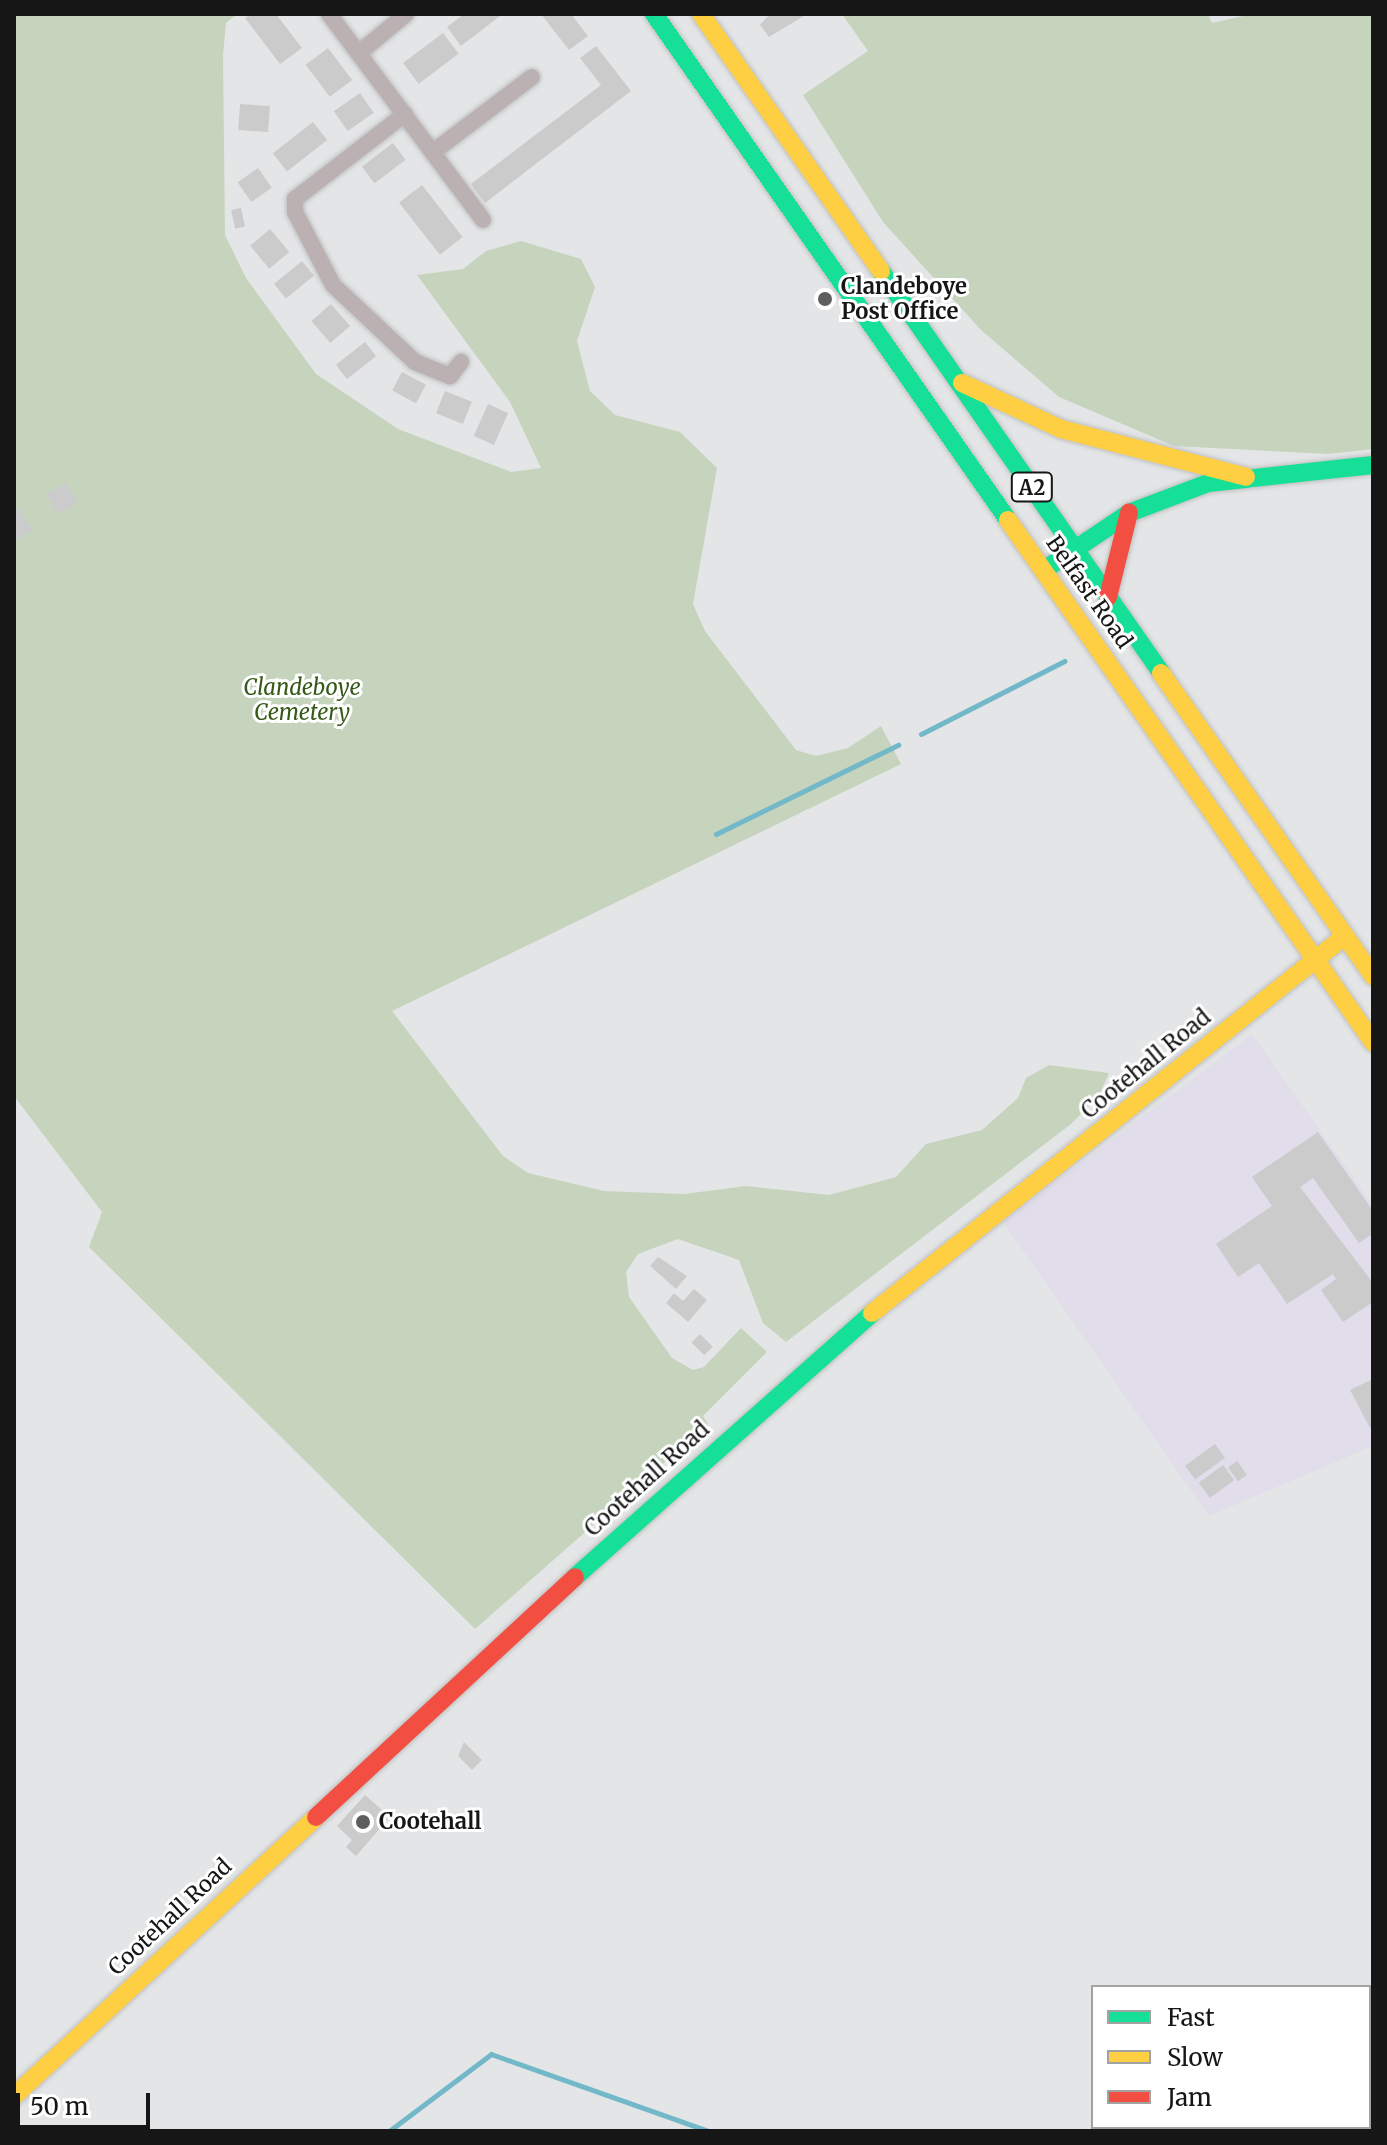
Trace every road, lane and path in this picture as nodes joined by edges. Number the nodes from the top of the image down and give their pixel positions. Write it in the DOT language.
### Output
graph roads {
  1 [pos="329,14"];
  2 [pos="406,14"];
  3 [pos="652,14"];
  4 [pos="701,14"];
  5 [pos="359,53"];
  6 [pos="532,77"];
  7 [pos="405,114"];
  8 [pos="433,152"];
  9 [pos="483,220"];
  10 [pos="461,362"];
  11 [pos="955,378"];
  12 [pos="1373,465"];
  13 [pos="1246,477"];
  14 [pos="1129,513"];
  15 [pos="1072,547"];
  16 [pos="1044,570"];
  17 [pos="1108,597"];
  18 [pos="1345,936"];
  19 [pos="1316,960"];
  20 [pos="1373,976"];
  21 [pos="1373,1042"];
  22 [pos="14,2096"];
  1 -- 5 [label="street"];
  2 -- 5 [label="street"];
  3 -- 16 [label="main road, Belfast Road / A2"];
  4 -- 11 [label="main road, Belfast Road / A2"];
  5 -- 7 [label="street"];
  6 -- 8 [label="street"];
  7 -- 8 [label="street"];
  7 -- 10 [label="street"];
  8 -- 9 [label="street"];
  11 -- 13 [label="main road"];
  11 -- 15 [label="main road, Belfast Road / A2"];
  12 -- 13 [label="main road"];
  13 -- 14 [label="main road"];
  14 -- 15 [label="main road"];
  14 -- 17 [label="main road"];
  15 -- 16 [label="main road"];
  15 -- 17 [label="main road, Belfast Road / A2"];
  16 -- 19 [label="main road, Belfast Road / A2"];
  17 -- 18 [label="main road, Belfast Road / A2"];
  18 -- 19 [label="main road, Cootehall Road"];
  18 -- 20 [label="main road, Belfast Road / A2"];
  19 -- 21 [label="main road, Belfast Road / A2"];
  19 -- 22 [label="main road, Cootehall Road"];
}
